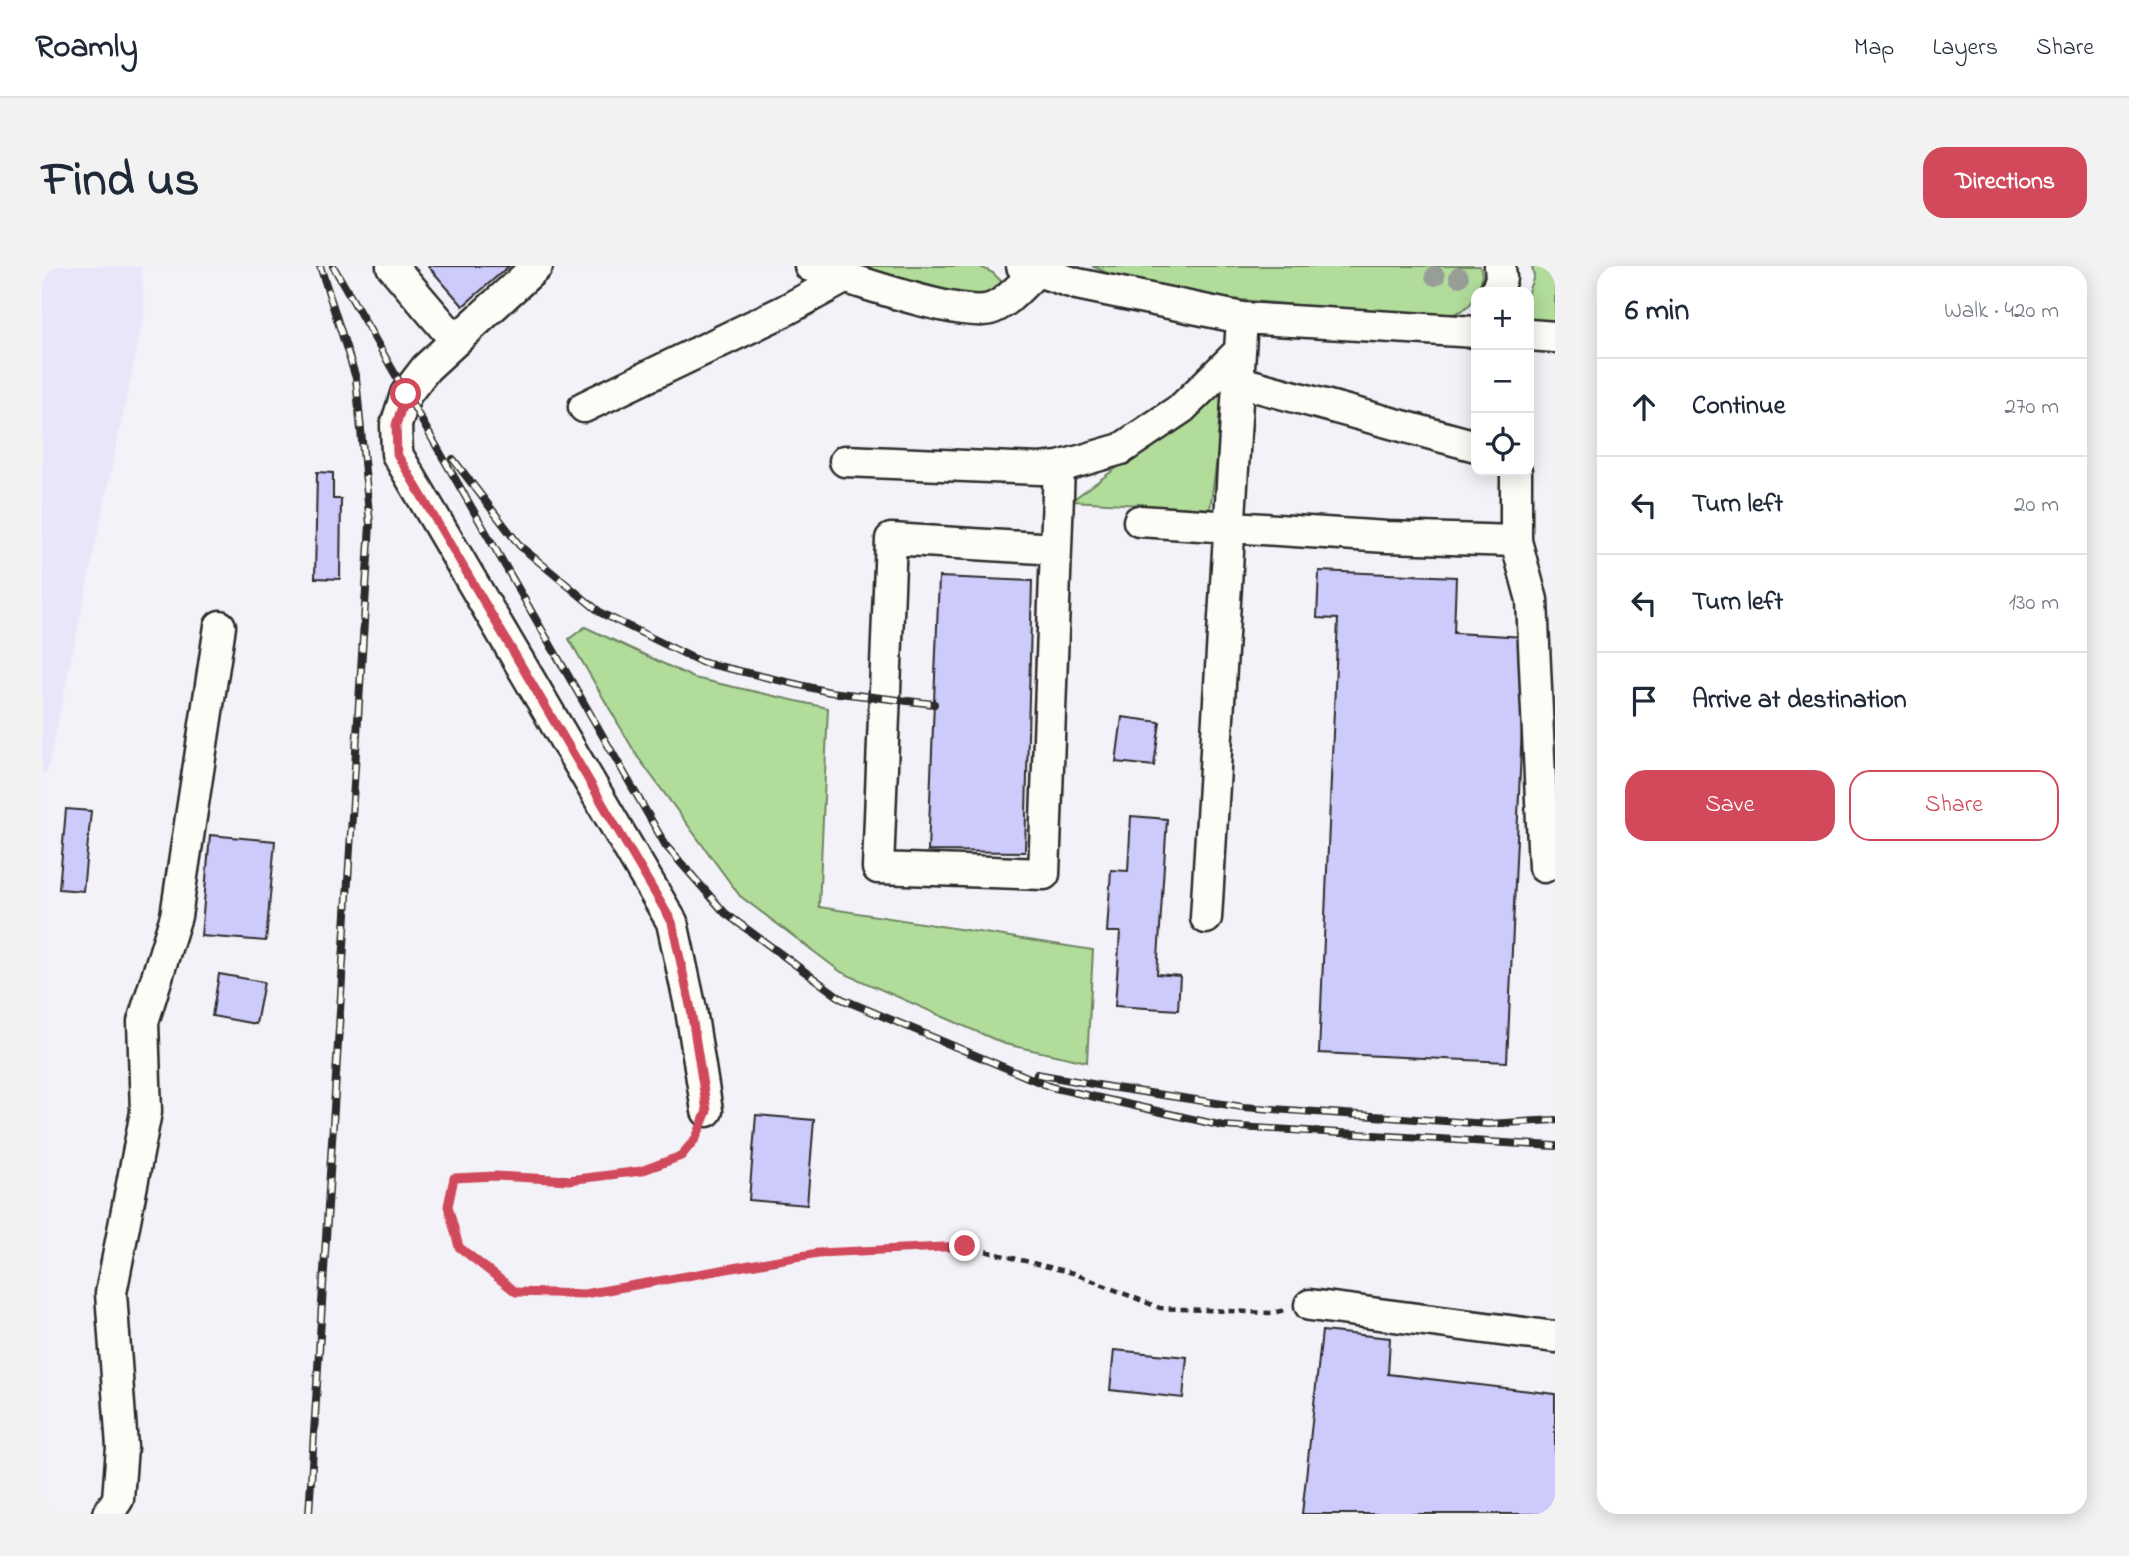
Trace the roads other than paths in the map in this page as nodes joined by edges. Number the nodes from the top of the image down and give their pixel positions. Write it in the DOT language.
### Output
graph roads {
  1 [pos="392,266"];
  2 [pos="537,266"];
  3 [pos="810,266"];
  4 [pos="1500,266"];
  5 [pos="1032,268"];
  6 [pos="846,276"];
  7 [pos="1498,287"];
  8 [pos="1242,318"];
  9 [pos="1471,327"];
  10 [pos="1534,335"];
  11 [pos="1555,337"];
  12 [pos="455,340"];
  13 [pos="1240,351"];
  14 [pos="1240,382"];
  15 [pos="584,407"];
  16 [pos="1471,445"];
  17 [pos="845,461"];
  18 [pos="1059,467"];
  19 [pos="1516,476"];
  20 [pos="1139,521"];
  21 [pos="1228,525"];
  22 [pos="1516,541"];
  23 [pos="1056,549"];
  24 [pos="220,626"];
  25 [pos="1544,867"];
  26 [pos="1206,918"];
  27 [pos="707,1111"];
  28 [pos="1310,1305"];
  29 [pos="1555,1337"];
  30 [pos="108,1514"];
  1 -- 12 [label="street"];
  2 -- 12 [label="street"];
  3 -- 6 [label="street"];
  4 -- 7 [label="street"];
  5 -- 6 [label="street"];
  5 -- 8 [label="street"];
  6 -- 15 [label="street"];
  8 -- 9 [label="street"];
  8 -- 13 [label="street"];
  10 -- 11 [label="street"];
  12 -- 27 [label="street"];
  13 -- 14 [label="street"];
  13 -- 18 [label="street"];
  14 -- 16 [label="street"];
  14 -- 21 [label="street"];
  17 -- 18 [label="street"];
  18 -- 23 [label="street"];
  19 -- 22 [label="street"];
  20 -- 21 [label="street"];
  21 -- 22 [label="street"];
  21 -- 26 [label="street"];
  22 -- 25 [label="street"];
  23 -- 23 [label="street"];
  24 -- 30 [label="street"];
  28 -- 29 [label="street"];
}
